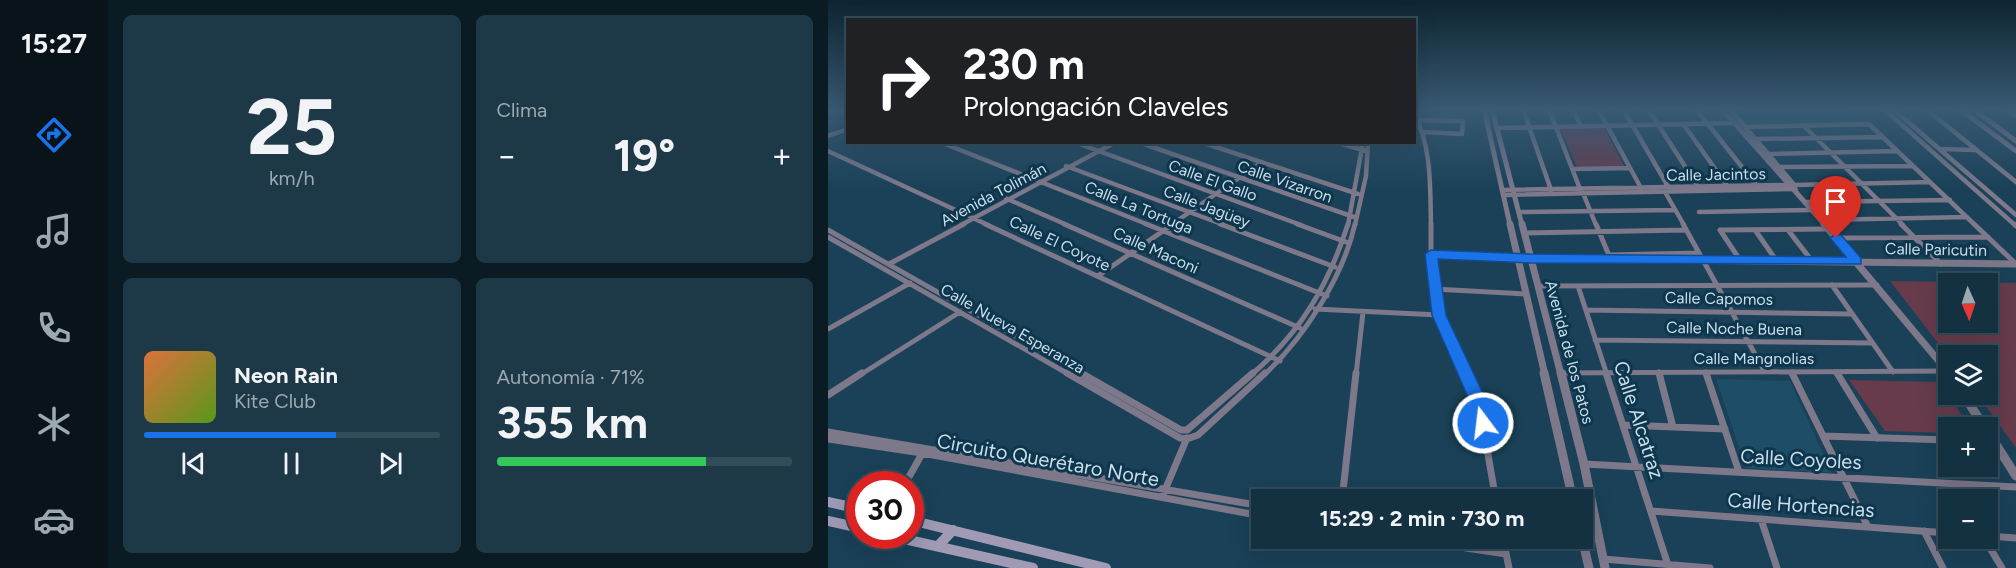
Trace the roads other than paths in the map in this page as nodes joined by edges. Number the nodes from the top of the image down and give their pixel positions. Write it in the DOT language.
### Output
graph roads {
  1 [pos="1424,136"];
  2 [pos="1490,136"];
  3 [pos="1499,136"];
  4 [pos="1533,136"];
  5 [pos="1559,136"];
  6 [pos="1613,136"];
  7 [pos="1638,136"];
  8 [pos="1664,136"];
  9 [pos="1692,136"];
  10 [pos="1717,136"];
  11 [pos="1745,136"];
  12 [pos="1752,136"];
  13 [pos="1814,136"];
  14 [pos="1914,136"];
  15 [pos="1924,136"];
  16 [pos="1959,136"];
  17 [pos="1995,136"];
  18 [pos="1883,137"];
  19 [pos="1816,138"];
  20 [pos="1755,139"];
  21 [pos="945,144"];
  22 [pos="1079,144"];
  23 [pos="1107,144"];
  24 [pos="1112,144"];
  25 [pos="1144,144"];
  26 [pos="1207,144"];
  27 [pos="1343,144"];
  28 [pos="1364,144"];
  29 [pos="1368,144"];
  30 [pos="1940,149"];
  31 [pos="1977,150"];
  32 [pos="828,151"];
  33 [pos="1098,151"];
  34 [pos="1366,151"];
  35 [pos="1897,151"];
  36 [pos="2016,151"];
  37 [pos="1830,152"];
  38 [pos="1768,154"];
  39 [pos="1262,162"];
  40 [pos="1845,166"];
  41 [pos="1913,166"];
  42 [pos="1067,167"];
  43 [pos="1779,167"];
  44 [pos="1630,168"];
  45 [pos="1572,169"];
  46 [pos="1240,178"];
  47 [pos="1040,182"];
  48 [pos="1930,182"];
  49 [pos="2016,182"];
  50 [pos="1862,183"];
  51 [pos="1757,186"];
  52 [pos="1728,187"];
  53 [pos="1641,188"];
  54 [pos="1699,188"];
  55 [pos="1793,188"];
  56 [pos="1551,190"];
  57 [pos="1665,190"];
  58 [pos="1582,191"];
  59 [pos="1514,192"];
  60 [pos="1356,193"];
  61 [pos="1503,193"];
  62 [pos="1216,194"];
  63 [pos="1363,195"];
  64 [pos="1006,199"];
  65 [pos="1950,200"];
  66 [pos="1880,201"];
  67 [pos="1805,202"];
  68 [pos="1675,210"];
  69 [pos="1812,210"];
  70 [pos="1189,212"];
  71 [pos="1590,212"];
  72 [pos="1699,212"];
  73 [pos="1519,213"];
  74 [pos="2016,215"];
  75 [pos="972,217"];
  76 [pos="1353,217"];
  77 [pos="1967,217"];
  78 [pos="1897,219"];
  79 [pos="1821,220"];
  80 [pos="2016,226"];
  81 [pos="1828,229"];
  82 [pos="828,230"];
  83 [pos="1686,230"];
  84 [pos="1755,230"];
  85 [pos="1788,230"];
  86 [pos="1162,231"];
  87 [pos="1598,232"];
  88 [pos="1524,233"];
  89 [pos="836,234"];
  90 [pos="1916,237"];
  91 [pos="1988,237"];
  92 [pos="829,238"];
  93 [pos="1836,238"];
  94 [pos="1347,242"];
  95 [pos="1699,253"];
  96 [pos="1130,254"];
  97 [pos="1431,254"];
  98 [pos="1609,257"];
  99 [pos="1517,258"];
  100 [pos="1530,258"];
  101 [pos="1740,260"];
  102 [pos="1776,260"];
  103 [pos="1703,261"];
  104 [pos="1812,261"];
  105 [pos="1856,261"];
  106 [pos="1941,264"];
  107 [pos="2016,264"];
  108 [pos="884,265"];
  109 [pos="1337,268"];
  110 [pos="1098,276"];
  111 [pos="917,279"];
  112 [pos="908,284"];
  113 [pos="1717,285"];
  114 [pos="1832,285"];
  115 [pos="1877,285"];
  116 [pos="1538,286"];
  117 [pos="1578,286"];
  118 [pos="1434,289"];
  119 [pos="1526,294"];
  120 [pos="1324,296"];
  121 [pos="1543,306"];
  122 [pos="1529,307"];
  123 [pos="967,308"];
  124 [pos="1314,309"];
  125 [pos="1586,310"];
  126 [pos="960,312"];
  127 [pos="1363,312"];
  128 [pos="1732,312"];
  129 [pos="1851,314"];
  130 [pos="1439,315"];
  131 [pos="828,329"];
  132 [pos="1301,329"];
  133 [pos="1595,340"];
  134 [pos="1748,342"];
  135 [pos="1872,344"];
  136 [pos="1272,357"];
  137 [pos="1938,360"];
  138 [pos="1280,361"];
  139 [pos="1063,368"];
  140 [pos="1560,372"];
  141 [pos="1606,372"];
  142 [pos="1659,372"];
  143 [pos="1705,372"];
  144 [pos="1765,372"];
  145 [pos="1791,372"];
  146 [pos="1836,372"];
  147 [pos="1893,372"];
  148 [pos="1938,372"];
  149 [pos="828,395"];
  150 [pos="1623,425"];
  151 [pos="1673,427"];
  152 [pos="1725,429"];
  153 [pos="1187,430"];
  154 [pos="828,432"];
  155 [pos="1823,436"];
  156 [pos="1877,438"];
  157 [pos="1187,439"];
  158 [pos="828,440"];
  159 [pos="1938,440"];
  160 [pos="924,451"];
  161 [pos="1998,452"];
  162 [pos="1584,464"];
  163 [pos="1636,467"];
  164 [pos="912,471"];
  165 [pos="1739,472"];
  166 [pos="2016,476"];
  167 [pos="1844,477"];
  168 [pos="2016,487"];
  169 [pos="1166,488"];
  170 [pos="1343,489"];
  171 [pos="1494,489"];
  172 [pos="1570,489"];
  173 [pos="1162,497"];
  174 [pos="828,502"];
  175 [pos="1251,504"];
  176 [pos="846,506"];
  177 [pos="1651,511"];
  178 [pos="1251,514"];
  179 [pos="1761,519"];
  180 [pos="828,521"];
  181 [pos="924,523"];
  182 [pos="846,525"];
  183 [pos="1868,527"];
  184 [pos="953,530"];
  185 [pos="1924,531"];
  186 [pos="1938,532"];
  187 [pos="1998,537"];
  188 [pos="2016,538"];
  189 [pos="924,543"];
  190 [pos="938,546"];
  191 [pos="1473,549"];
  192 [pos="1505,549"];
  193 [pos="1585,549"];
  194 [pos="1991,549"];
  195 [pos="1506,554"];
  196 [pos="1603,559"];
  197 [pos="1668,565"];
  198 [pos="1033,568"];
  199 [pos="1106,568"];
  200 [pos="1509,568"];
  201 [pos="1589,568"];
  202 [pos="1605,568"];
  203 [pos="1710,568"];
  204 [pos="1778,568"];
  205 [pos="1943,568"];
  206 [pos="2002,568"];
  1 -- 97 [label="street"];
  2 -- 61 [label="street, Avenida de los Patos"];
  3 -- 59 [label="street, Avenida de los Patos"];
  4 -- 56 [label="street"];
  5 -- 45 [label="street"];
  6 -- 44 [label="street"];
  7 -- 57 [label="street"];
  8 -- 54 [label="street"];
  9 -- 52 [label="street"];
  10 -- 51 [label="street"];
  11 -- 55 [label="street"];
  12 -- 20 [label="street"];
  13 -- 19 [label="street"];
  14 -- 80 [label="street"];
  15 -- 30 [label="street"];
  16 -- 31 [label="street"];
  17 -- 36 [label="street"];
  18 -- 19 [label="street"];
  18 -- 35 [label="street"];
  19 -- 20 [label="street"];
  19 -- 37 [label="street"];
  20 -- 38 [label="street"];
  21 -- 47 [label="street, Calle La Tortuga"];
  22 -- 33 [label="street, Calle El Gallo"];
  23 -- 33 [label="street, Avenida Tolimán"];
  24 -- 33 [label="street, Avenida Tolimán"];
  25 -- 46 [label="street, Calle Vizarron"];
  26 -- 39 [label="street"];
  27 -- 34 [label="street"];
  28 -- 34 [label="street"];
  29 -- 34 [label="street"];
  30 -- 31 [label="street"];
  30 -- 74 [label="street"];
  31 -- 49 [label="street"];
  32 -- 75 [label="street, Calle El Coyote"];
  33 -- 42 [label="street, Avenida Tolimán"];
  33 -- 62 [label="street, Calle El Gallo"];
  34 -- 60 [label="street"];
  34 -- 63 [label="street"];
  35 -- 37 [label="street"];
  35 -- 41 [label="street"];
  37 -- 38 [label="street"];
  37 -- 40 [label="street"];
  38 -- 43 [label="street"];
  39 -- 46 [label="street"];
  39 -- 60 [label="street"];
  40 -- 41 [label="street"];
  40 -- 43 [label="street"];
  40 -- 50 [label="street"];
  41 -- 48 [label="street"];
  42 -- 47 [label="street, Avenida Tolimán"];
  42 -- 70 [label="street, Calle Jagüey"];
  43 -- 55 [label="street"];
  44 -- 45 [label="street"];
  44 -- 53 [label="street"];
  45 -- 58 [label="street"];
  46 -- 62 [label="street"];
  46 -- 76 [label="street, Calle Vizarron"];
  47 -- 64 [label="street, Avenida Tolimán"];
  47 -- 86 [label="street, Calle La Tortuga"];
  48 -- 50 [label="street, Calle Jacintos"];
  48 -- 65 [label="street"];
  50 -- 55 [label="street, Calle Jacintos"];
  50 -- 66 [label="street"];
  51 -- 52 [label="street, Calle Jacintos"];
  51 -- 55 [label="street, Calle Jacintos"];
  52 -- 54 [label="street, Calle Jacintos"];
  53 -- 57 [label="street, Calle Jacintos"];
  53 -- 58 [label="street, Calle Jacintos"];
  54 -- 57 [label="street, Calle Jacintos"];
  55 -- 57 [label="street, Calle Jacintos"];
  55 -- 67 [label="street"];
  56 -- 58 [label="street, Calle Jacintos"];
  56 -- 59 [label="street, Calle Jacintos"];
  57 -- 58 [label="street, Calle Jacintos"];
  57 -- 68 [label="street"];
  58 -- 59 [label="street, Calle Jacintos"];
  58 -- 71 [label="street"];
  59 -- 61 [label="street, Calle Jacintos"];
  59 -- 73 [label="street, Avenida de los Patos"];
  60 -- 63 [label="street"];
  60 -- 76 [label="street"];
  61 -- 99 [label="street, Avenida de los Patos"];
  62 -- 70 [label="street"];
  62 -- 94 [label="street, Calle El Gallo"];
  63 -- 76 [label="street"];
  64 -- 75 [label="street, Avenida Tolimán"];
  64 -- 96 [label="street, Calle Maconi"];
  65 -- 66 [label="street"];
  65 -- 77 [label="street"];
  66 -- 67 [label="street"];
  66 -- 78 [label="street"];
  67 -- 69 [label="street"];
  68 -- 71 [label="street"];
  68 -- 83 [label="street"];
  69 -- 72 [label="street"];
  69 -- 79 [label="street"];
  70 -- 86 [label="street"];
  70 -- 109 [label="street, Calle Jagüey"];
  71 -- 73 [label="street"];
  71 -- 87 [label="street"];
  73 -- 88 [label="street, Avenida de los Patos"];
  75 -- 108 [label="street, Avenida Tolimán"];
  75 -- 110 [label="street, Calle El Coyote"];
  76 -- 94 [label="street"];
  77 -- 78 [label="street"];
  77 -- 91 [label="street"];
  78 -- 79 [label="street"];
  78 -- 90 [label="street"];
  79 -- 81 [label="street"];
  81 -- 85 [label="street"];
  81 -- 93 [label="street"];
  82 -- 89 [label="street, Calle Nueva Esperanza"];
  83 -- 87 [label="street"];
  83 -- 95 [label="street"];
  84 -- 85 [label="street"];
  84 -- 101 [label="street"];
  84 -- 102 [label="street"];
  85 -- 104 [label="street"];
  86 -- 96 [label="street"];
  86 -- 120 [label="street, Calle La Tortuga"];
  87 -- 88 [label="street"];
  87 -- 98 [label="street"];
  88 -- 100 [label="street, Avenida de los Patos"];
  89 -- 92 [label="street"];
  89 -- 108 [label="street, Calle Nueva Esperanza"];
  90 -- 91 [label="street"];
  90 -- 93 [label="street"];
  90 -- 106 [label="street"];
  91 -- 107 [label="street"];
  92 -- 108 [label="street, Calle Nueva Esperanza"];
  93 -- 105 [label="street"];
  94 -- 109 [label="street"];
  95 -- 98 [label="street"];
  95 -- 103 [label="street"];
  96 -- 110 [label="street"];
  96 -- 132 [label="street, Calle Maconi"];
  97 -- 99 [label="street"];
  97 -- 118 [label="street"];
  98 -- 100 [label="street, Calle Paricutin"];
  98 -- 103 [label="street, Calle Paricutin"];
  99 -- 100 [label="street, Calle Paricutin"];
  99 -- 119 [label="street, Avenida de los Patos"];
  100 -- 116 [label="street, Avenida de los Patos"];
  101 -- 102 [label="street, Calle Paricutin"];
  101 -- 103 [label="street, Calle Paricutin"];
  102 -- 104 [label="street, Calle Paricutin"];
  103 -- 113 [label="street"];
  104 -- 105 [label="street, Calle Paricutin"];
  105 -- 106 [label="street, Calle Paricutin"];
  105 -- 115 [label="street"];
  106 -- 107 [label="street, Calle Paricutin"];
  108 -- 111 [label="street, Calle Nueva Esperanza"];
  108 -- 112 [label="street, Calle Nueva Esperanza"];
  109 -- 120 [label="street"];
  110 -- 136 [label="street, Calle El Coyote"];
  111 -- 112 [label="street"];
  111 -- 123 [label="street, Calle Nueva Esperanza"];
  112 -- 126 [label="street, Calle Nueva Esperanza"];
  112 -- 131 [label="street"];
  113 -- 114 [label="street"];
  113 -- 117 [label="street"];
  113 -- 128 [label="street"];
  114 -- 115 [label="street"];
  114 -- 129 [label="street"];
  115 -- 137 [label="street"];
  116 -- 117 [label="street"];
  116 -- 121 [label="street, Avenida de los Patos"];
  117 -- 125 [label="street, Calle Alcatraz"];
  118 -- 119 [label="street"];
  118 -- 130 [label="street"];
  119 -- 122 [label="street, Avenida de los Patos"];
  120 -- 124 [label="street"];
  121 -- 122 [label="street"];
  121 -- 140 [label="street, Avenida de los Patos"];
  122 -- 172 [label="street, Avenida de los Patos"];
  123 -- 126 [label="street"];
  123 -- 139 [label="street, Calle Nueva Esperanza"];
  124 -- 127 [label="street"];
  124 -- 132 [label="street"];
  125 -- 128 [label="street, Calle Capomos"];
  125 -- 133 [label="street, Calle Alcatraz"];
  126 -- 139 [label="street, Calle Nueva Esperanza"];
  126 -- 149 [label="street"];
  127 -- 130 [label="street"];
  127 -- 170 [label="street"];
  128 -- 129 [label="street, Calle Capomos"];
  128 -- 134 [label="street"];
  129 -- 135 [label="street"];
  130 -- 171 [label="street"];
  132 -- 136 [label="street"];
  132 -- 138 [label="street"];
  133 -- 134 [label="street, Calle Noche Buena"];
  133 -- 141 [label="street, Calle Alcatraz"];
  134 -- 135 [label="street, Calle Noche Buena"];
  134 -- 144 [label="street"];
  135 -- 147 [label="street"];
  136 -- 138 [label="street, Calle El Coyote"];
  136 -- 153 [label="street"];
  138 -- 157 [label="street"];
  139 -- 153 [label="street, Calle Nueva Esperanza"];
  139 -- 157 [label="street, Calle Nueva Esperanza"];
  140 -- 141 [label="street, Calle Mangnolias"];
  140 -- 162 [label="street, Avenida de los Patos"];
  141 -- 142 [label="street, Calle Mangnolias"];
  141 -- 150 [label="street, Calle Alcatraz"];
  142 -- 143 [label="street, Calle Mangnolias"];
  142 -- 151 [label="street"];
  143 -- 144 [label="street, Calle Mangnolias"];
  143 -- 152 [label="street"];
  144 -- 145 [label="street, Calle Mangnolias"];
  145 -- 146 [label="street, Calle Mangnolias"];
  145 -- 155 [label="street"];
  146 -- 147 [label="street, Calle Mangnolias"];
  146 -- 156 [label="street"];
  147 -- 148 [label="street, Calle Mangnolias"];
  150 -- 151 [label="street"];
  150 -- 163 [label="street, Calle Alcatraz"];
  151 -- 152 [label="street"];
  152 -- 165 [label="street"];
  153 -- 157 [label="street"];
  154 -- 160 [label="street, Circuito Querétaro Norte"];
  155 -- 156 [label="street"];
  155 -- 167 [label="street"];
  156 -- 159 [label="street"];
  157 -- 169 [label="street"];
  158 -- 160 [label="street, Circuito Querétaro Norte"];
  160 -- 164 [label="street"];
  160 -- 169 [label="street, Circuito Querétaro Norte"];
  160 -- 173 [label="street, Circuito Querétaro Norte"];
  161 -- 166 [label="street"];
  162 -- 163 [label="street, Calle Coyoles"];
  162 -- 196 [label="street, Avenida de los Patos"];
  163 -- 165 [label="street, Calle Coyoles"];
  163 -- 177 [label="street, Calle Alcatraz"];
  165 -- 167 [label="street, Calle Coyoles"];
  167 -- 168 [label="street, Calle Coyoles"];
  167 -- 183 [label="street"];
  169 -- 173 [label="street"];
  169 -- 175 [label="street, Circuito Querétaro Norte"];
  173 -- 178 [label="street, Circuito Querétaro Norte"];
  174 -- 176 [label="main road"];
  177 -- 179 [label="street, Calle Hortencias"];
  177 -- 197 [label="street, Calle Alcatraz"];
  179 -- 183 [label="street, Calle Hortencias"];
  179 -- 204 [label="street"];
  180 -- 182 [label="main road"];
  181 -- 184 [label="main road"];
  183 -- 185 [label="street, Calle Hortencias"];
  184 -- 190 [label="main road"];
  184 -- 199 [label="main road"];
  185 -- 186 [label="street, Calle Hortencias"];
  185 -- 205 [label="street"];
  187 -- 188 [label="street"];
  189 -- 190 [label="main road"];
  190 -- 198 [label="main road"];
  191 -- 195 [label="street"];
  192 -- 195 [label="street"];
  193 -- 201 [label="street"];
  194 -- 206 [label="street"];
  195 -- 200 [label="street"];
  196 -- 197 [label="street"];
  196 -- 202 [label="street, Avenida de los Patos"];
  197 -- 203 [label="street"];
}
